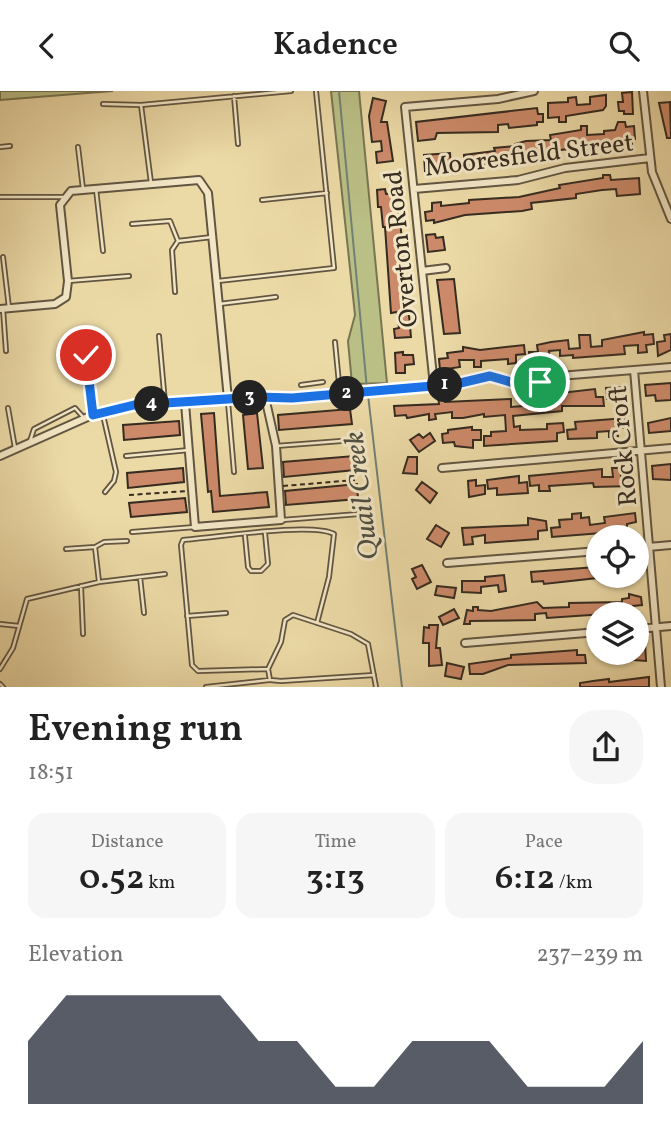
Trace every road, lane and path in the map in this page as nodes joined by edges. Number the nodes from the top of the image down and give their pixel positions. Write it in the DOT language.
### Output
graph roads {
  1 [pos="291,91"];
  2 [pos="316,91"];
  3 [pos="534,91"];
  4 [pos="643,91"];
  5 [pos="234,96"];
  6 [pos="103,104"];
  7 [pos="141,105"];
  8 [pos="237,144"];
  9 [pos="10,146"];
  10 [pos="0,147"];
  11 [pos="78,147"];
  12 [pos="650,158"];
  13 [pos="151,183"];
  14 [pos="96,189"];
  15 [pos="414,189"];
  16 [pos="83,190"];
  17 [pos="327,193"];
  18 [pos="0,197"];
  19 [pos="64,197"];
  20 [pos="261,200"];
  21 [pos="671,219"];
  22 [pos="132,224"];
  23 [pos="212,237"];
  24 [pos="178,241"];
  25 [pos="103,251"];
  26 [pos="3,257"];
  27 [pos="446,268"];
  28 [pos="422,271"];
  29 [pos="129,276"];
  30 [pos="68,281"];
  31 [pos="217,281"];
  32 [pos="174,292"];
  33 [pos="276,297"];
  34 [pos="219,304"];
  35 [pos="4,309"];
  36 [pos="159,336"];
  37 [pos="335,342"];
  38 [pos="6,351"];
  39 [pos="86,355"];
  40 [pos="671,367"];
  41 [pos="634,370"];
  42 [pos="323,382"];
  43 [pos="311,384"];
  44 [pos="301,385"];
  45 [pos="434,386"];
  46 [pos="340,394"];
  47 [pos="313,396"];
  48 [pos="265,397"];
  49 [pos="228,399"];
  50 [pos="165,403"];
  51 [pos="185,403"];
  52 [pos="8,408"];
  53 [pos="102,412"];
  54 [pos="93,415"];
  55 [pos="84,418"];
  56 [pos="354,440"];
  57 [pos="30,445"];
  58 [pos="276,446"];
  59 [pos="671,449"];
  60 [pos="189,450"];
  61 [pos="16,451"];
  62 [pos="641,451"];
  63 [pos="0,456"];
  64 [pos="126,456"];
  65 [pos="442,468"];
  66 [pos="234,471"];
  67 [pos="355,480"];
  68 [pos="279,486"];
  69 [pos="192,490"];
  70 [pos="105,492"];
  71 [pos="129,495"];
  72 [pos="359,514"];
  73 [pos="281,520"];
  74 [pos="647,525"];
  75 [pos="195,527"];
  76 [pos="132,532"];
  77 [pos="265,533"];
  78 [pos="245,535"];
  79 [pos="127,541"];
  80 [pos="671,545"];
  81 [pos="95,547"];
  82 [pos="649,547"];
  83 [pos="66,549"];
  84 [pos="586,552"];
  85 [pos="447,563"];
  86 [pos="165,574"];
  87 [pos="140,577"];
  88 [pos="99,582"];
  89 [pos="81,586"];
  90 [pos="144,613"];
  91 [pos="226,613"];
  92 [pos="187,616"];
  93 [pos="317,623"];
  94 [pos="0,624"];
  95 [pos="19,626"];
  96 [pos="671,626"];
  97 [pos="649,628"];
  98 [pos="657,628"];
  99 [pos="586,633"];
  100 [pos="83,634"];
  101 [pos="465,643"];
  102 [pos="0,669"];
  103 [pos="268,669"];
  104 [pos="375,675"];
  105 [pos="270,680"];
  106 [pos="265,681"];
  107 [pos="241,685"];
  108 [pos="206,687"];
  109 [pos="265,687"];
  110 [pos="376,687"];
  111 [pos="662,687"];
  1 -- 5 [label="lane"];
  2 -- 17 [label="lane"];
  3 -- 15 [label="street, Overton Road"];
  4 -- 12 [label="street"];
  5 -- 7 [label="lane"];
  5 -- 8 [label="lane"];
  6 -- 7 [label="lane"];
  7 -- 13 [label="lane"];
  9 -- 10 [label="lane"];
  11 -- 16 [label="lane"];
  12 -- 15 [label="street, Mooresfield Street"];
  12 -- 21 [label="street"];
  13 -- 14 [label="street"];
  13 -- 23 [label="street"];
  14 -- 16 [label="street"];
  14 -- 25 [label="lane"];
  15 -- 28 [label="street, Overton Road"];
  16 -- 19 [label="street"];
  17 -- 20 [label="lane"];
  17 -- 31 [label="lane"];
  18 -- 19 [label="lane"];
  19 -- 30 [label="street"];
  22 -- 24 [label="lane"];
  23 -- 24 [label="lane"];
  23 -- 31 [label="street"];
  24 -- 32 [label="lane"];
  26 -- 35 [label="lane"];
  27 -- 28 [label="street"];
  28 -- 45 [label="street, Overton Road"];
  29 -- 30 [label="lane"];
  30 -- 35 [label="street"];
  31 -- 34 [label="street"];
  33 -- 34 [label="lane"];
  34 -- 49 [label="street"];
  35 -- 38 [label="lane"];
  36 -- 50 [label="lane"];
  37 -- 46 [label="lane"];
  39 -- 54 [label="lane"];
  40 -- 41 [label="street"];
  41 -- 45 [label="street"];
  41 -- 62 [label="street, Rock Croft"];
  42 -- 43 [label="lane"];
  43 -- 44 [label="lane"];
  43 -- 47 [label="lane"];
  45 -- 46 [label="street"];
  46 -- 47 [label="street"];
  47 -- 48 [label="street"];
  48 -- 49 [label="street"];
  48 -- 58 [label="street"];
  49 -- 51 [label="street"];
  49 -- 66 [label="lane"];
  50 -- 51 [label="street"];
  50 -- 53 [label="street"];
  51 -- 60 [label="street"];
  52 -- 61 [label="lane"];
  53 -- 54 [label="street"];
  53 -- 70 [label="lane"];
  54 -- 55 [label="street"];
  55 -- 57 [label="street"];
  55 -- 57 [label="lane"];
  56 -- 58 [label="lane"];
  57 -- 61 [label="street"];
  58 -- 68 [label="street"];
  59 -- 62 [label="street"];
  60 -- 64 [label="lane"];
  60 -- 69 [label="street"];
  61 -- 63 [label="street"];
  62 -- 65 [label="street"];
  62 -- 74 [label="street, Rock Croft"];
  67 -- 68 [label="path"];
  68 -- 73 [label="street"];
  69 -- 71 [label="path"];
  69 -- 75 [label="street"];
  72 -- 73 [label="lane"];
  73 -- 75 [label="street"];
  75 -- 76 [label="lane"];
  77 -- 78 [label="lane"];
  77 -- 78 [label="lane"];
  77 -- 93 [label="lane"];
  78 -- 92 [label="lane"];
  79 -- 81 [label="lane"];
  80 -- 82 [label="street"];
  81 -- 83 [label="lane"];
  81 -- 88 [label="lane"];
  82 -- 98 [label="street, Rock Croft"];
  84 -- 85 [label="street"];
  86 -- 87 [label="lane"];
  87 -- 88 [label="lane"];
  87 -- 90 [label="lane"];
  88 -- 89 [label="lane"];
  89 -- 95 [label="lane"];
  89 -- 100 [label="lane"];
  91 -- 92 [label="lane"];
  92 -- 103 [label="lane"];
  93 -- 103 [label="lane"];
  93 -- 104 [label="lane"];
  94 -- 95 [label="lane"];
  95 -- 102 [label="lane"];
  96 -- 98 [label="street"];
  97 -- 98 [label="street"];
  98 -- 111 [label="street, Rock Croft"];
  99 -- 101 [label="street"];
  103 -- 105 [label="lane"];
  104 -- 105 [label="lane"];
  104 -- 110 [label="lane"];
  105 -- 106 [label="lane"];
  106 -- 107 [label="lane"];
  106 -- 109 [label="lane"];
  107 -- 108 [label="lane"];
}
